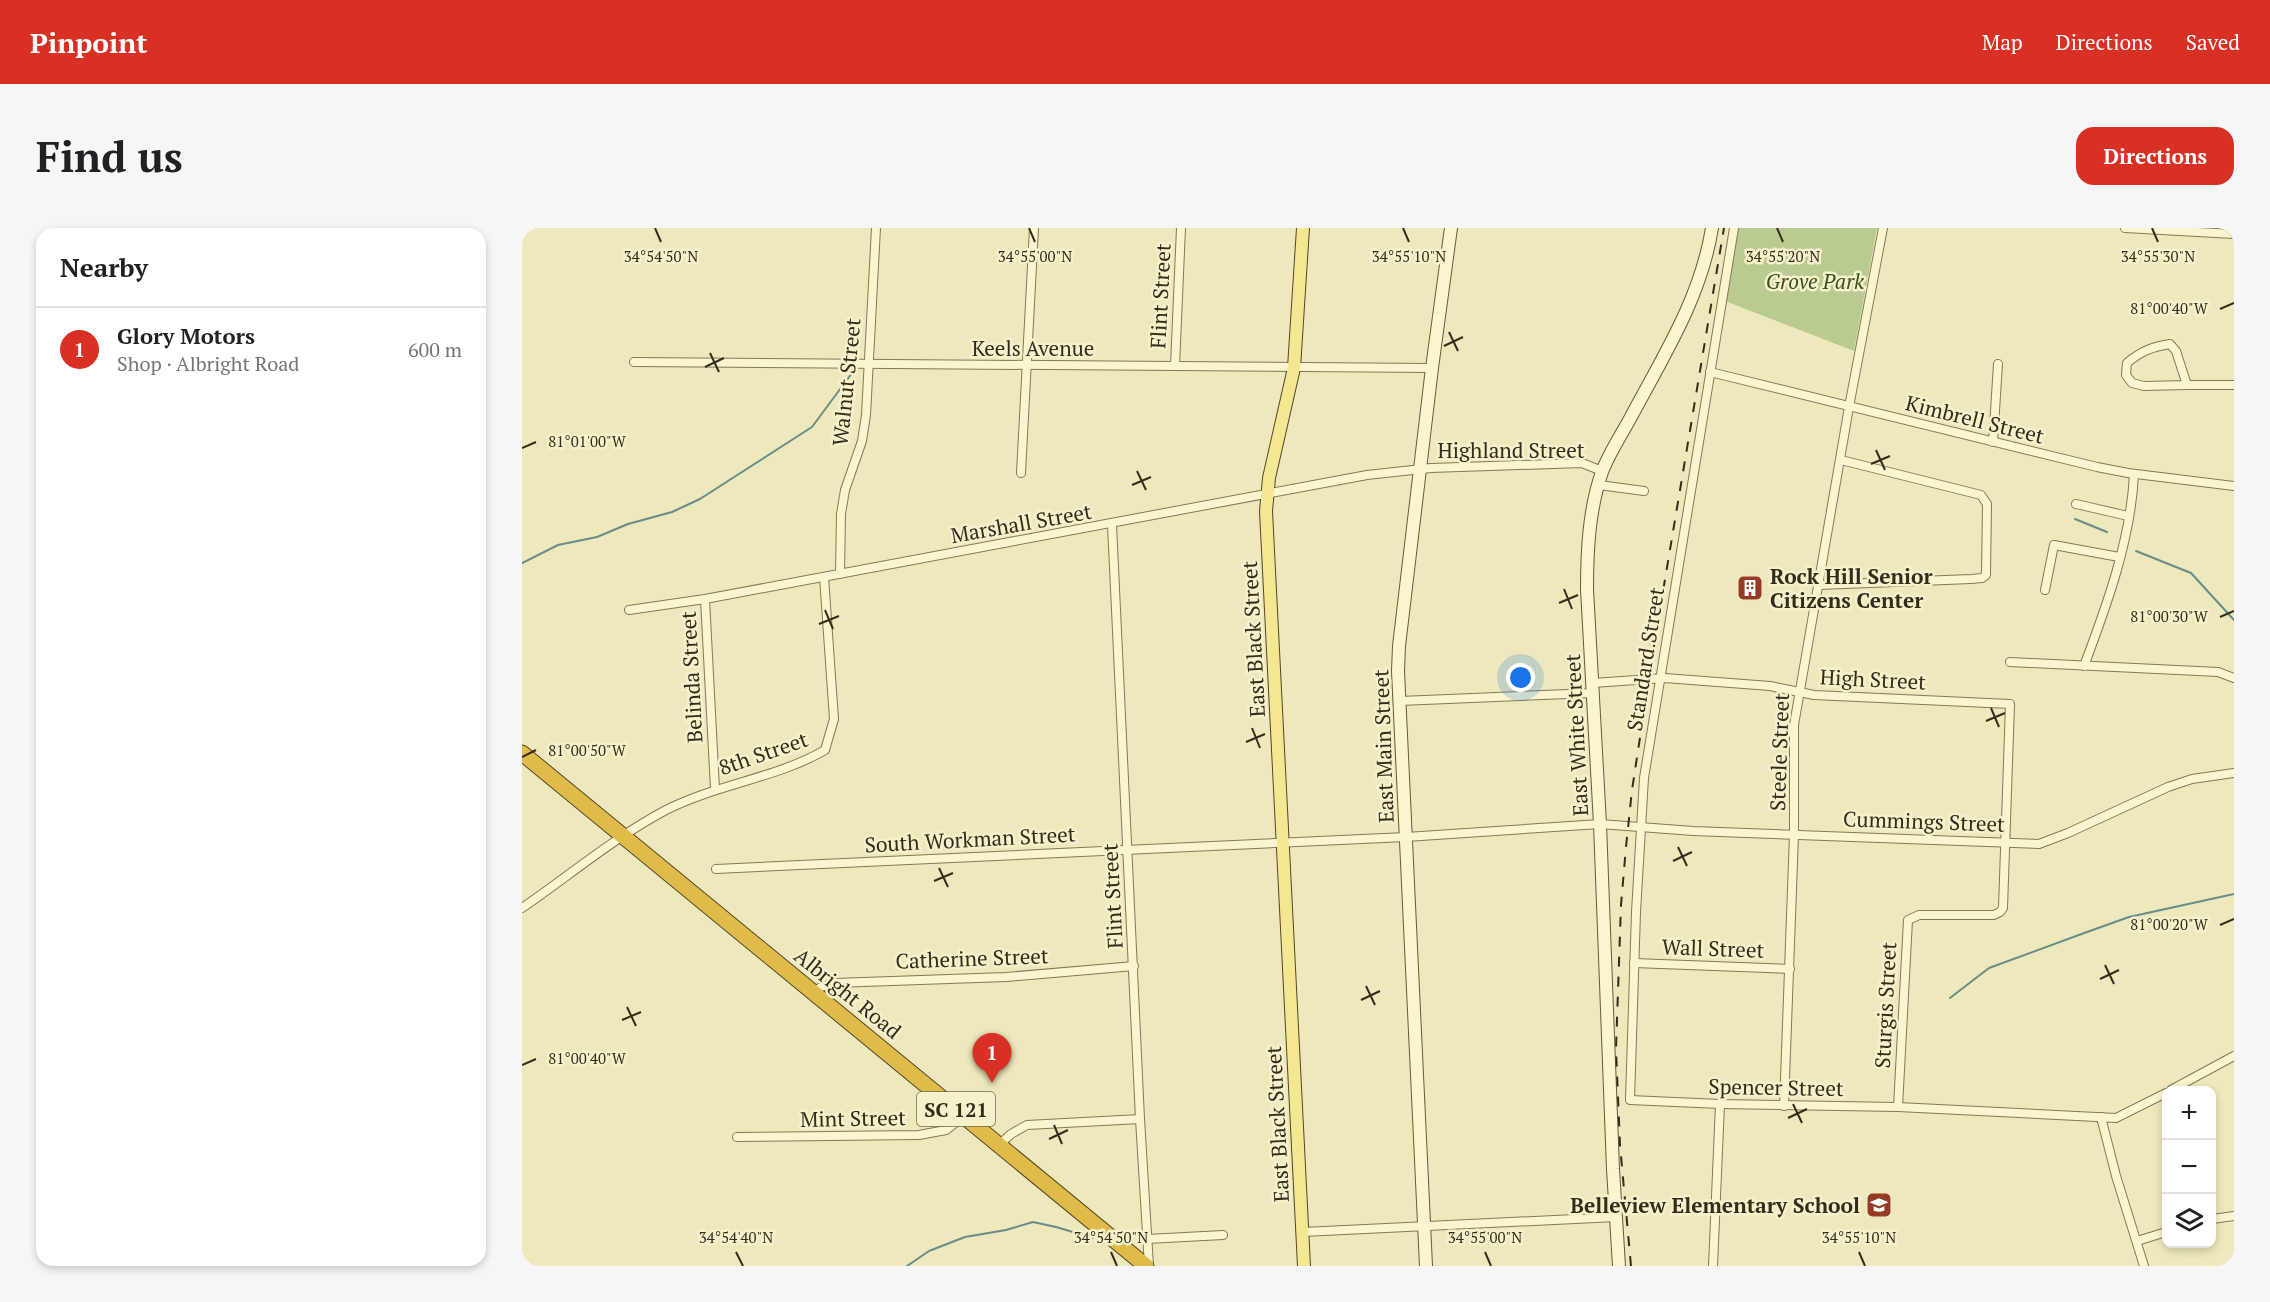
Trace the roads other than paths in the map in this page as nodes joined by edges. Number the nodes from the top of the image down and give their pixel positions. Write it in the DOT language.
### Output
graph roads {
  1 [pos="876,228"];
  2 [pos="1034,228"];
  3 [pos="1181,228"];
  4 [pos="1303,228"];
  5 [pos="1451,228"];
  6 [pos="1712,228"];
  7 [pos="1734,228"];
  8 [pos="1883,228"];
  9 [pos="2125,228"];
  10 [pos="2233,232"];
  11 [pos="634,363"];
  12 [pos="1998,364"];
  13 [pos="869,366"];
  14 [pos="1025,366"];
  15 [pos="1175,366"];
  16 [pos="1294,368"];
  17 [pos="1432,368"];
  18 [pos="1710,372"];
  19 [pos="2187,385"];
  20 [pos="2234,385"];
  21 [pos="1849,407"];
  22 [pos="1993,442"];
  23 [pos="1840,460"];
  24 [pos="1420,469"];
  25 [pos="1602,471"];
  26 [pos="1021,473"];
  27 [pos="2134,474"];
  28 [pos="1599,485"];
  29 [pos="2234,486"];
  30 [pos="1644,491"];
  31 [pos="1266,495"];
  32 [pos="2076,504"];
  33 [pos="2128,516"];
  34 [pos="1112,525"];
  35 [pos="2119,557"];
  36 [pos="840,574"];
  37 [pos="824,577"];
  38 [pos="1819,585"];
  39 [pos="2044,590"];
  40 [pos="705,599"];
  41 [pos="629,610"];
  42 [pos="2010,662"];
  43 [pos="2084,666"];
  44 [pos="1659,678"];
  45 [pos="2234,678"];
  46 [pos="1593,688"];
  47 [pos="1799,692"];
  48 [pos="1400,702"];
  49 [pos="2010,704"];
  50 [pos="522,753"];
  51 [pos="2234,773"];
  52 [pos="715,789"];
  53 [pos="1600,824"];
  54 [pos="1640,827"];
  55 [pos="1794,835"];
  56 [pos="622,836"];
  57 [pos="1406,837"];
  58 [pos="2004,841"];
  59 [pos="1282,843"];
  60 [pos="1128,850"];
  61 [pos="716,869"];
  62 [pos="522,908"];
  63 [pos="1634,963"];
  64 [pos="1134,966"];
  65 [pos="1790,969"];
  66 [pos="813,993"];
  67 [pos="2234,1056"];
  68 [pos="2178,1086"];
  69 [pos="2162,1095"];
  70 [pos="1630,1100"];
  71 [pos="1720,1104"];
  72 [pos="1784,1106"];
  73 [pos="1898,1107"];
  74 [pos="964,1116"];
  75 [pos="2101,1118"];
  76 [pos="1140,1119"];
  77 [pos="737,1137"];
  78 [pos="999,1144"];
  79 [pos="2234,1216"];
  80 [pos="1616,1217"];
  81 [pos="2216,1218"];
  82 [pos="1425,1226"];
  83 [pos="1303,1232"];
  84 [pos="2162,1233"];
  85 [pos="1223,1235"];
  86 [pos="1147,1239"];
  87 [pos="2137,1241"];
  88 [pos="1148,1266"];
  89 [pos="1304,1266"];
  90 [pos="1426,1266"];
  91 [pos="1620,1266"];
  92 [pos="1713,1266"];
  93 [pos="2144,1266"];
  1 -- 13 [label="street, Walnut Street"];
  2 -- 14 [label="street"];
  3 -- 15 [label="street, Flint Street"];
  4 -- 16 [label="main road, East Black Street"];
  5 -- 17 [label="street, East Main Street"];
  6 -- 25 [label="street, East White Street"];
  7 -- 18 [label="street, Standard Street"];
  8 -- 21 [label="street, Steele Street"];
  9 -- 10 [label="street"];
  11 -- 13 [label="street, Keels Avenue"];
  12 -- 22 [label="street"];
  13 -- 14 [label="street, Keels Avenue"];
  13 -- 36 [label="street, Walnut Street"];
  14 -- 15 [label="street, Keels Avenue"];
  14 -- 26 [label="street"];
  15 -- 16 [label="street, Keels Avenue"];
  16 -- 17 [label="street, Keels Avenue"];
  16 -- 31 [label="main road, East Black Street"];
  17 -- 24 [label="street, East Main Street"];
  18 -- 21 [label="street, Kimbrell Street"];
  18 -- 44 [label="street, Standard Street"];
  19 -- 19 [label="street"];
  19 -- 20 [label="street"];
  21 -- 22 [label="street, Kimbrell Street"];
  21 -- 23 [label="street, Steele Street"];
  22 -- 27 [label="street, Kimbrell Street"];
  23 -- 38 [label="street, Steele Street"];
  23 -- 38 [label="street"];
  24 -- 25 [label="street, Highland Street"];
  24 -- 31 [label="street, Marshall Street"];
  24 -- 48 [label="street, East Main Street"];
  25 -- 28 [label="street, East White Street"];
  27 -- 29 [label="street, Kimbrell Street"];
  27 -- 33 [label="street"];
  28 -- 30 [label="street, Highland Street"];
  28 -- 46 [label="street, East White Street"];
  31 -- 34 [label="street, Marshall Street"];
  31 -- 59 [label="main road, East Black Street"];
  32 -- 33 [label="street"];
  33 -- 35 [label="street"];
  34 -- 36 [label="street, Marshall Street"];
  34 -- 60 [label="street, Flint Street"];
  35 -- 39 [label="street"];
  35 -- 43 [label="street"];
  36 -- 37 [label="street, Marshall Street"];
  37 -- 40 [label="street, Marshall Street"];
  37 -- 52 [label="street, 8th Street"];
  38 -- 47 [label="street, Steele Street"];
  40 -- 41 [label="street, Marshall Street"];
  40 -- 52 [label="street, Belinda Street"];
  42 -- 43 [label="street"];
  43 -- 45 [label="street"];
  44 -- 46 [label="street, High Street"];
  44 -- 47 [label="street, High Street"];
  44 -- 54 [label="street, Standard Street"];
  46 -- 48 [label="street, High Street"];
  46 -- 53 [label="street, East White Street"];
  47 -- 49 [label="street, High Street"];
  47 -- 55 [label="street, Steele Street"];
  48 -- 57 [label="street, East Main Street"];
  49 -- 58 [label="street, Sturgis Street"];
  50 -- 56 [label="highway, Albright Road / SC 121"];
  51 -- 58 [label="street, Cummings Street"];
  52 -- 56 [label="street, 8th Street"];
  53 -- 54 [label="street, Cummings Street"];
  53 -- 57 [label="street, Cummings Street"];
  53 -- 80 [label="street, East White Street"];
  54 -- 55 [label="street, Cummings Street"];
  54 -- 63 [label="street, Standard Street"];
  55 -- 58 [label="street, Cummings Street"];
  55 -- 65 [label="street, Steele Street"];
  56 -- 62 [label="street, 8th Street"];
  56 -- 66 [label="highway, Albright Road / SC 121"];
  57 -- 59 [label="street, South Workman Street"];
  57 -- 82 [label="street, East Main Street"];
  58 -- 73 [label="street, Sturgis Street"];
  59 -- 60 [label="street, South Workman Street"];
  59 -- 83 [label="main road, East Black Street"];
  60 -- 61 [label="street, South Workman Street"];
  60 -- 64 [label="street, Flint Street"];
  63 -- 65 [label="street, Wall Street"];
  63 -- 70 [label="street, Standard Street"];
  64 -- 66 [label="street, Catherine Street"];
  64 -- 76 [label="street, Flint Street"];
  65 -- 72 [label="street, Steele Street"];
  66 -- 74 [label="highway, Albright Road / SC 121"];
  67 -- 68 [label="street"];
  69 -- 75 [label="street, Spencer Street"];
  70 -- 71 [label="street, Spencer Street"];
  71 -- 72 [label="street, Spencer Street"];
  71 -- 92 [label="street"];
  72 -- 73 [label="street, Spencer Street"];
  73 -- 75 [label="street, Spencer Street"];
  74 -- 77 [label="street, Mint Street"];
  74 -- 78 [label="highway, Albright Road / SC 121"];
  75 -- 87 [label="street"];
  76 -- 78 [label="street"];
  76 -- 86 [label="street, Flint Street"];
  78 -- 88 [label="highway, Albright Road / SC 121"];
  79 -- 81 [label="street"];
  80 -- 82 [label="street"];
  80 -- 91 [label="street, East White Street"];
  82 -- 83 [label="street"];
  82 -- 90 [label="street, East Main Street"];
  83 -- 89 [label="main road, East Black Street"];
  84 -- 87 [label="street"];
  85 -- 86 [label="street"];
  86 -- 88 [label="street, Flint Street"];
  87 -- 93 [label="street"];
}
